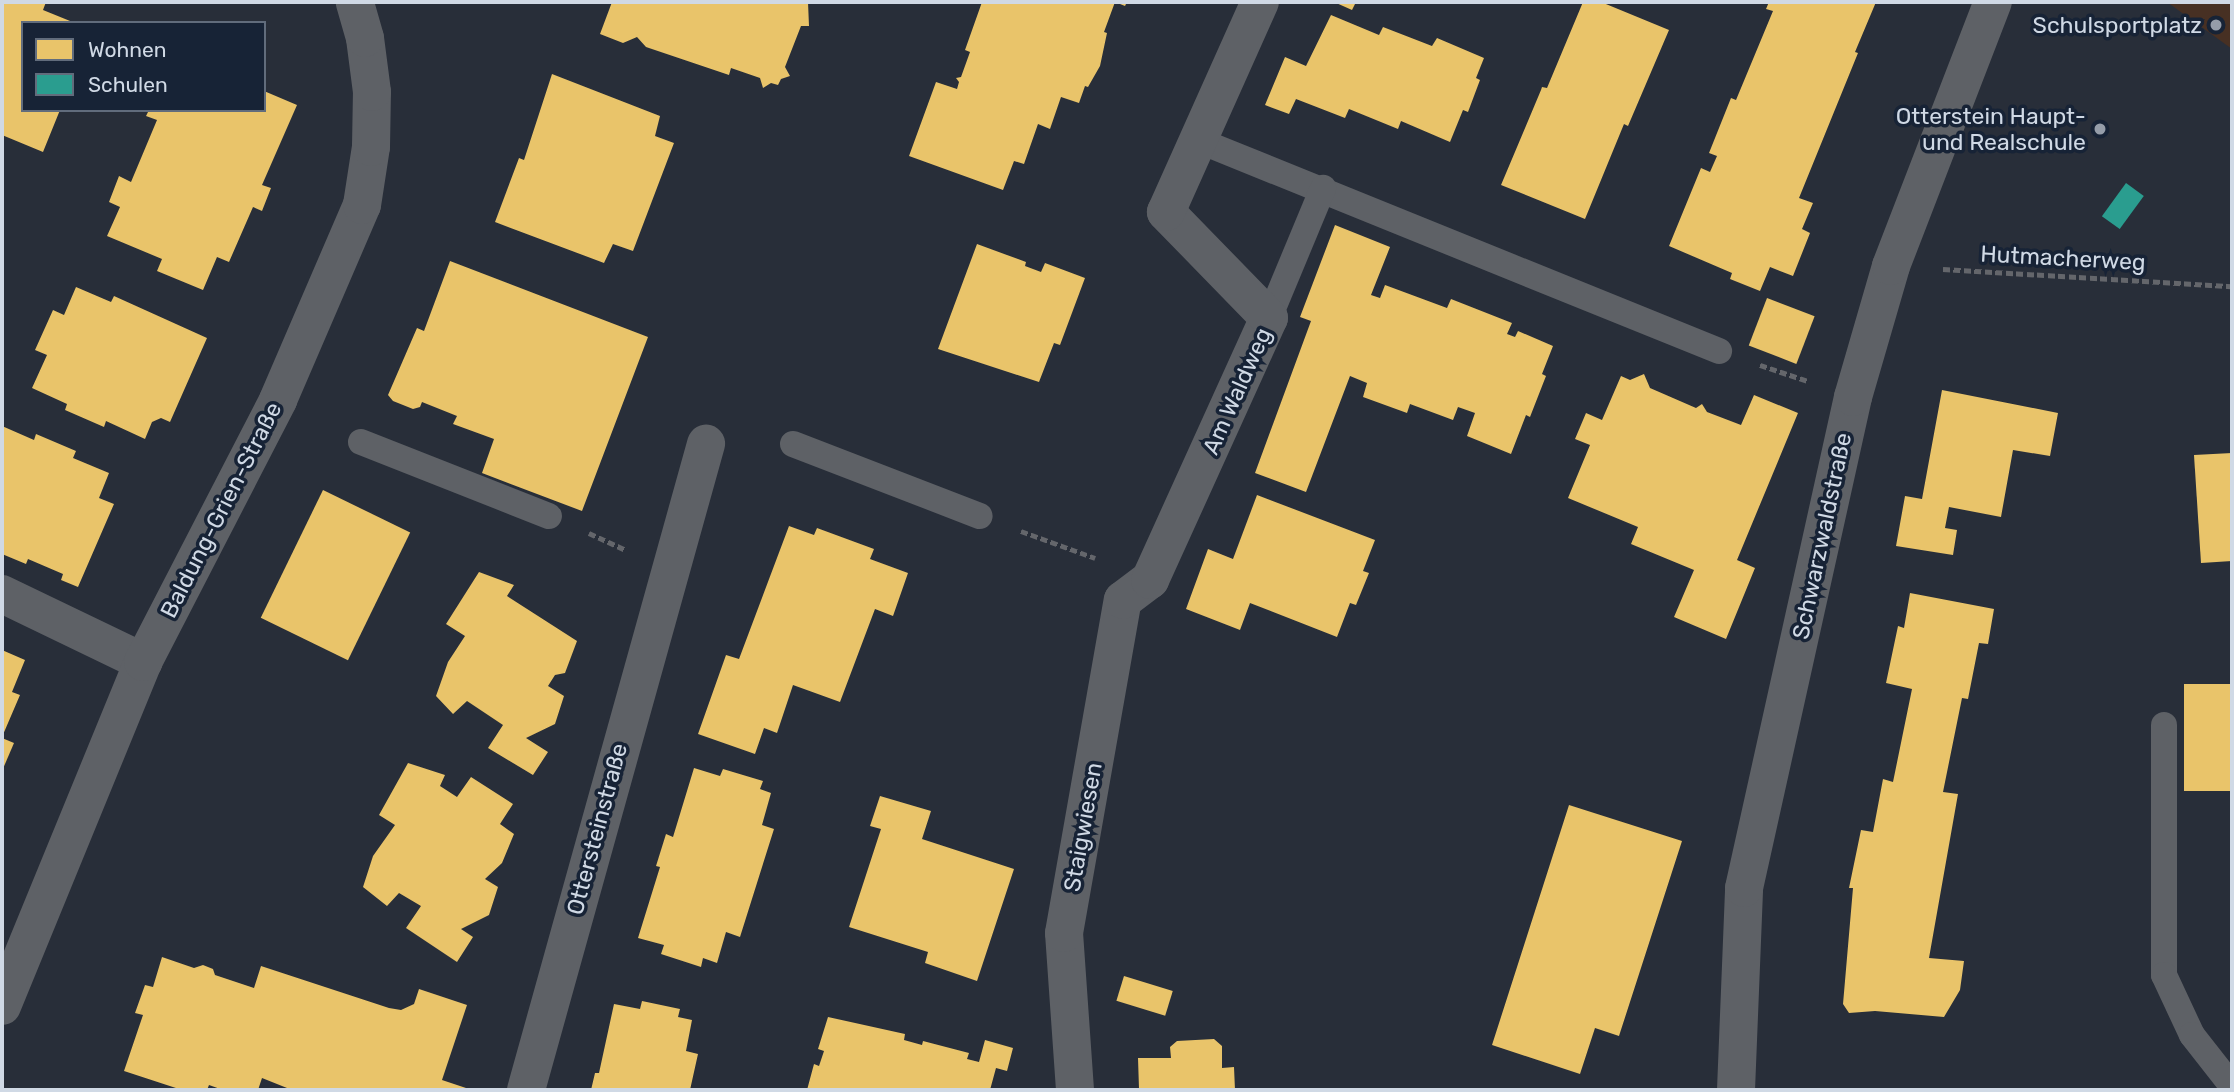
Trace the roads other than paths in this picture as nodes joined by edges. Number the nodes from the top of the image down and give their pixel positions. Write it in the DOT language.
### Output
graph roads {
  1 [pos="355,2"];
  2 [pos="1260,2"];
  3 [pos="1993,2"];
  4 [pos="1200,141"];
  5 [pos="1323,188"];
  6 [pos="1269,318"];
  7 [pos="1719,351"];
  8 [pos="361,442"];
  9 [pos="706,443"];
  10 [pos="793,444"];
  11 [pos="549,516"];
  12 [pos="980,516"];
  13 [pos="1150,580"];
  14 [pos="2,594"];
  15 [pos="143,662"];
  16 [pos="2164,725"];
  17 [pos="2,1006"];
  18 [pos="2232,1086"];
  19 [pos="526,1090"];
  20 [pos="1075,1090"];
  21 [pos="1737,1090"];
  1 -- 15 [label="street, Baldung-Grien-Straße"];
  2 -- 4 [label="street, Am Waldweg"];
  3 -- 21 [label="street, Schwarzwaldstraße"];
  4 -- 5 [label="lane"];
  4 -- 6 [label="street, Am Waldweg"];
  5 -- 6 [label="lane"];
  5 -- 7 [label="lane"];
  6 -- 13 [label="street, Am Waldweg"];
  8 -- 11 [label="lane"];
  9 -- 19 [label="street, Ottersteinstraße"];
  10 -- 12 [label="lane"];
  13 -- 20 [label="street, Staigwiesen"];
  14 -- 15 [label="street"];
  15 -- 17 [label="street, Baldung-Grien-Straße"];
  16 -- 18 [label="lane"];
}
